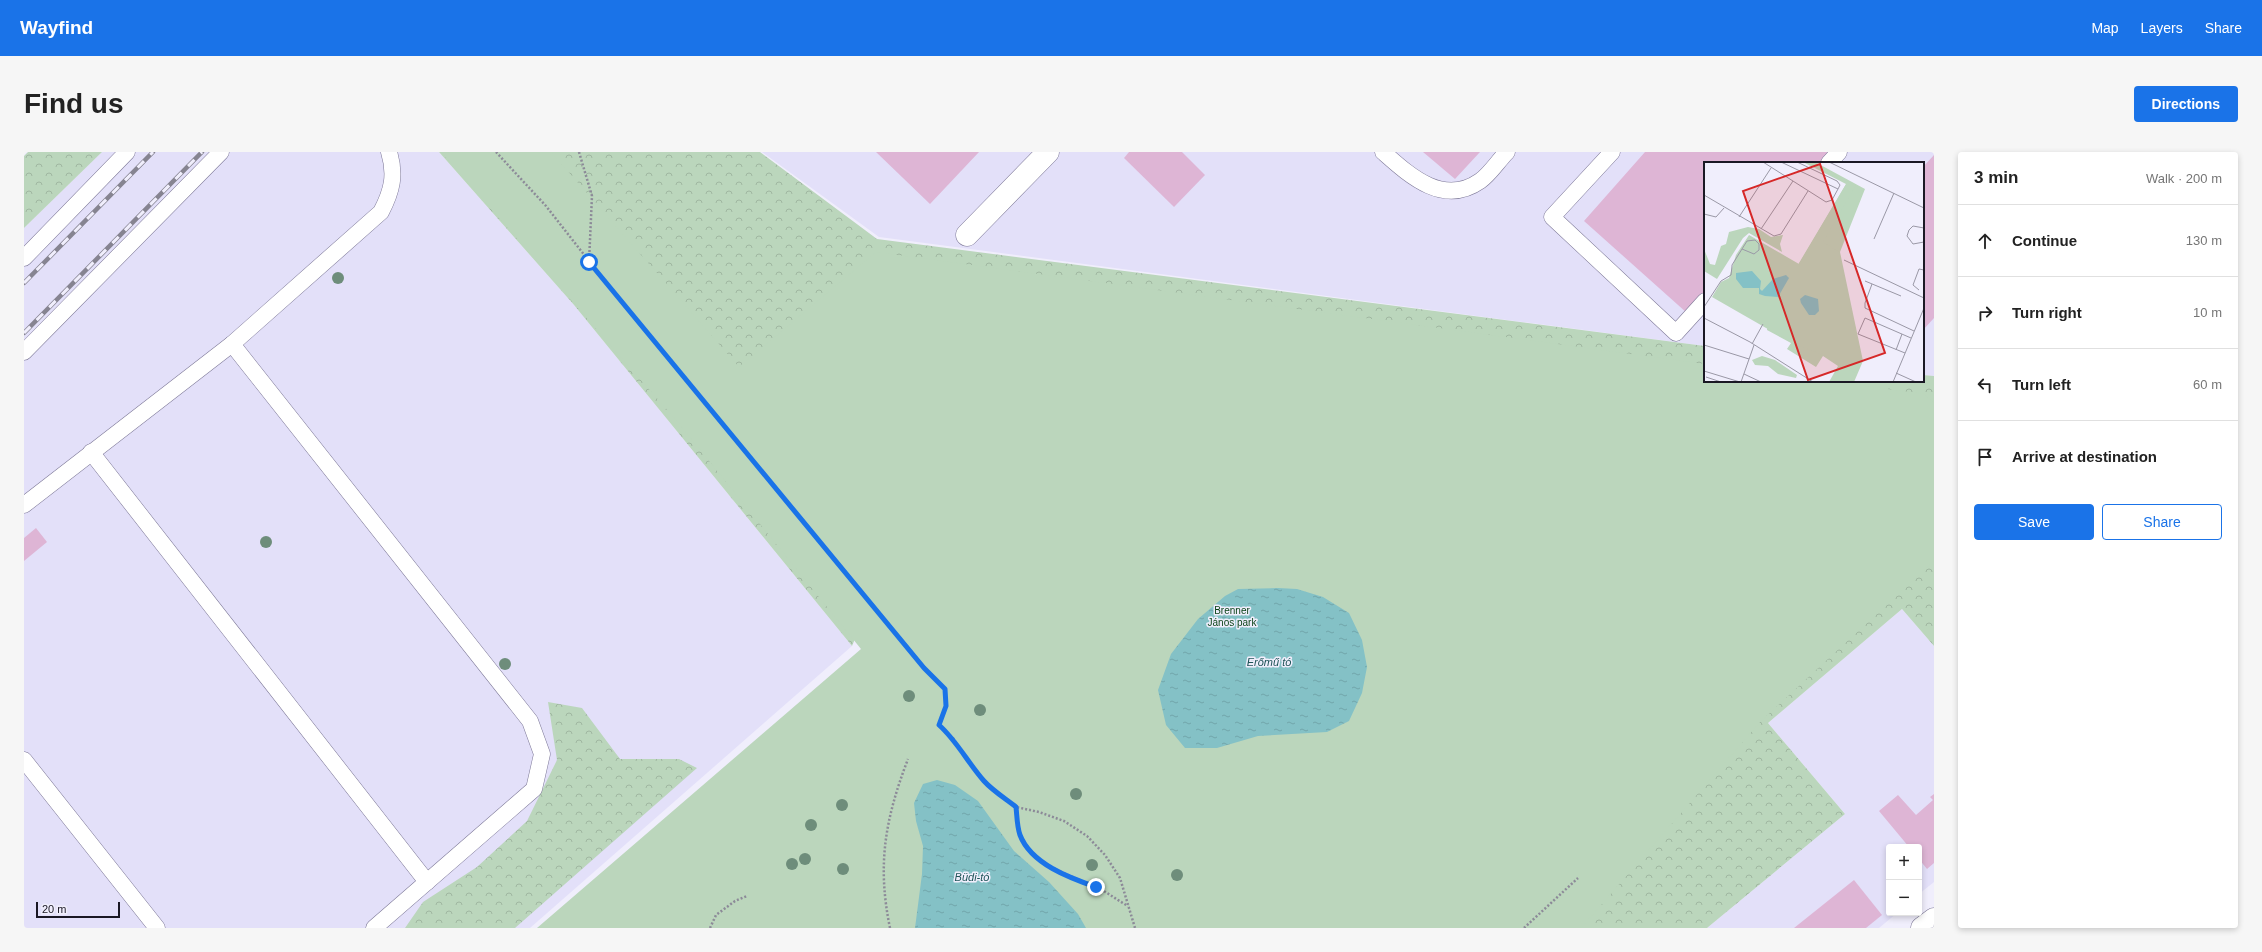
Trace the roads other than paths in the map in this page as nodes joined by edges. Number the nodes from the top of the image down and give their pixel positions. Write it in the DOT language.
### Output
graph roads {
  1 [pos="127,152"];
  2 [pos="221,152"];
  3 [pos="389,152"];
  4 [pos="1048,152"];
  5 [pos="1383,152"];
  6 [pos="1507,152"];
  7 [pos="1612,152"];
  8 [pos="1839,152"];
  9 [pos="1830,162"];
  10 [pos="967,235"];
  11 [pos="24,258"];
  12 [pos="1704,302"];
  13 [pos="232,344"];
  14 [pos="24,352"];
  15 [pos="91,452"];
  16 [pos="24,505"];
  17 [pos="24,760"];
  18 [pos="427,882"];
  19 [pos="1934,919"];
  20 [pos="157,928"];
  21 [pos="374,928"];
  22 [pos="1922,928"];
  1 -- 11 [label="lane"];
  2 -- 14 [label="lane"];
  3 -- 13 [label="lane"];
  4 -- 10 [label="street"];
  5 -- 6 [label="lane"];
  7 -- 12 [label="lane"];
  8 -- 9 [label="lane"];
  13 -- 15 [label="lane"];
  13 -- 18 [label="lane"];
  15 -- 16 [label="lane"];
  15 -- 18 [label="lane"];
  17 -- 20 [label="lane"];
  18 -- 21 [label="lane"];
  19 -- 22 [label="street"];
}
